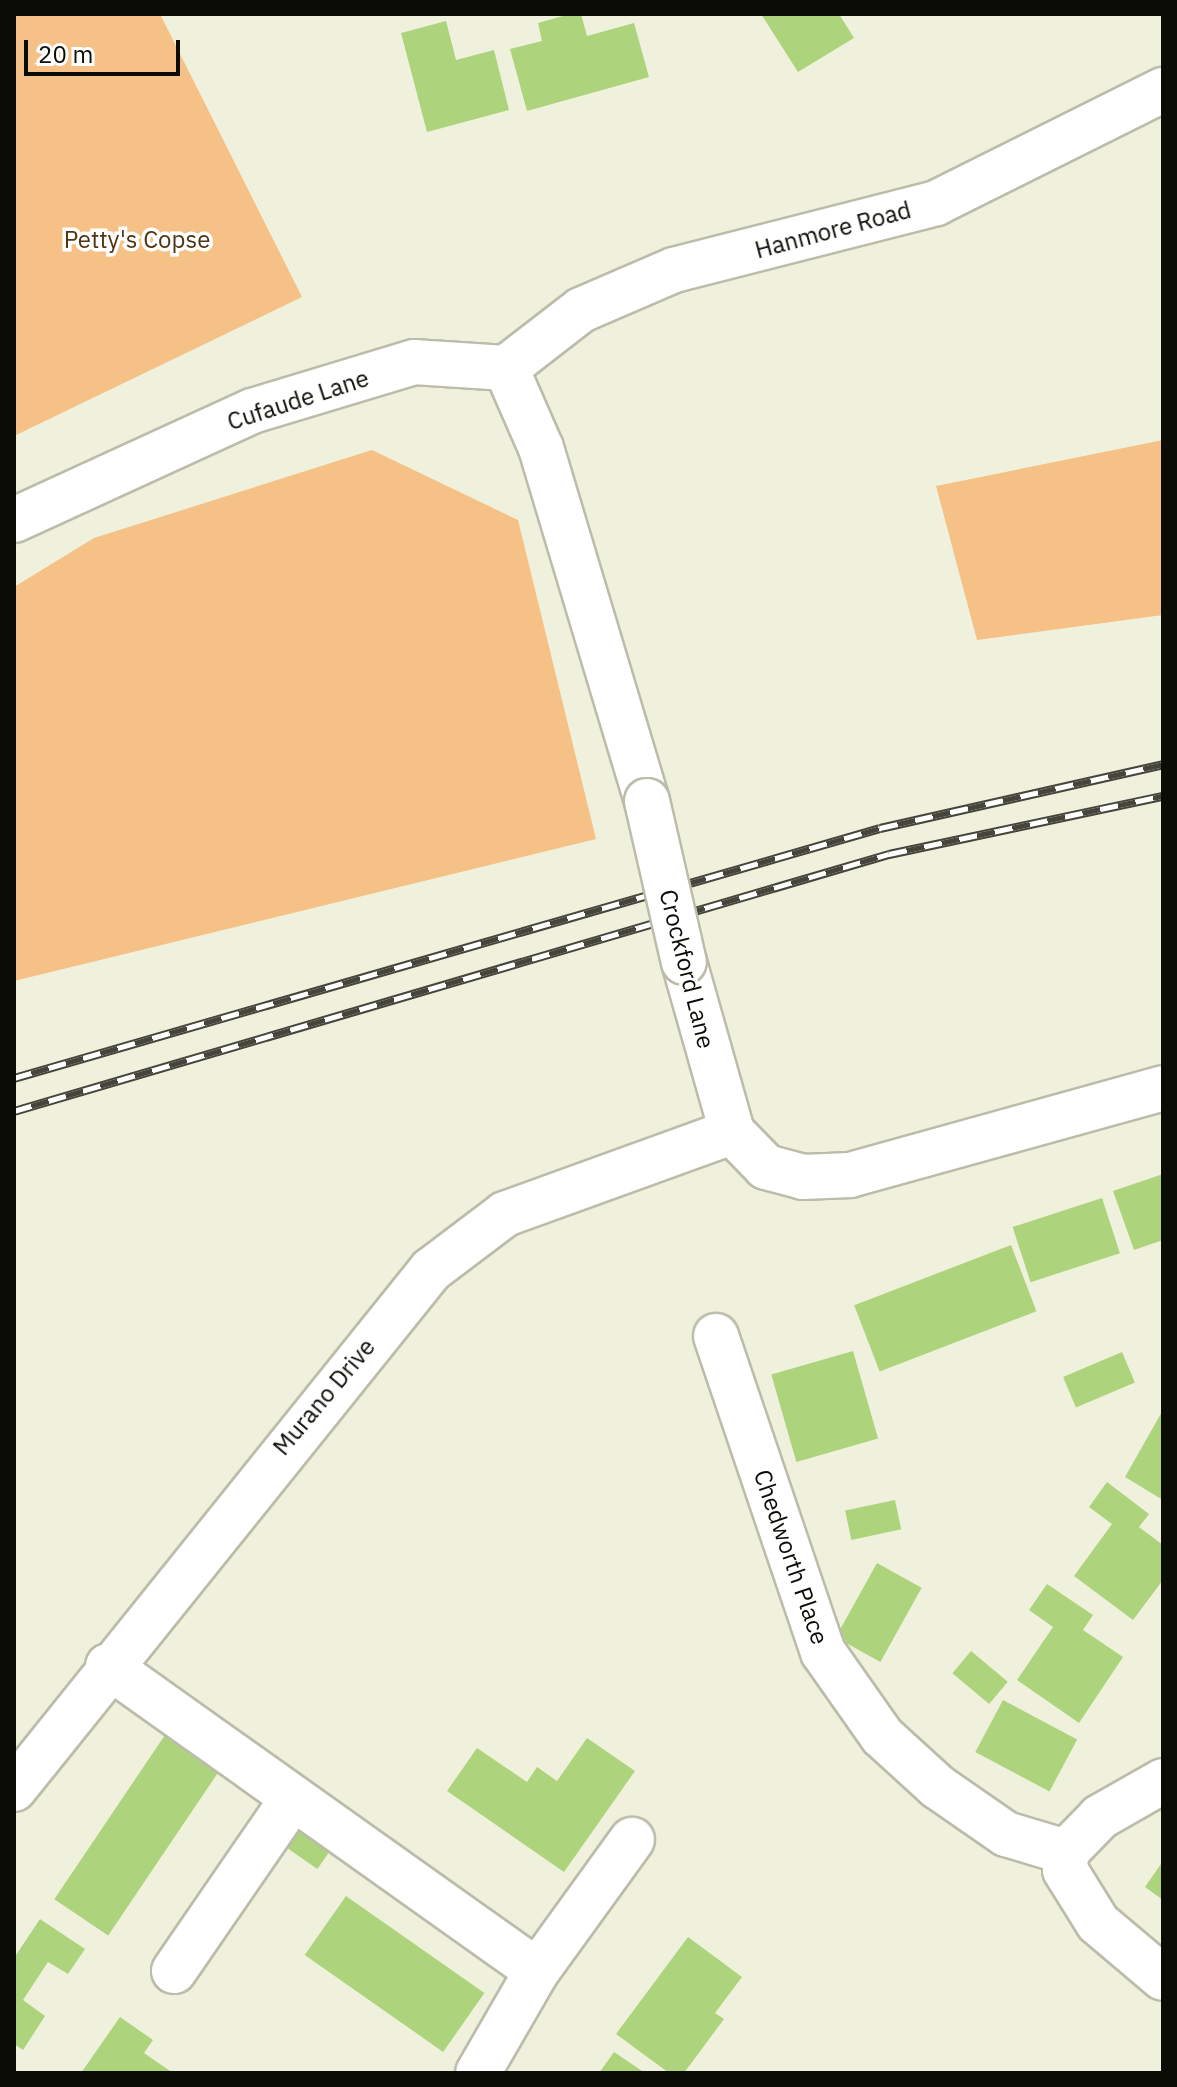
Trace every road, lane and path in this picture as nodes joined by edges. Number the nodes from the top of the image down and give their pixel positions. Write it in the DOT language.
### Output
graph roads {
  1 [pos="1163,90"];
  2 [pos="506,368"];
  3 [pos="14,520"];
  4 [pos="1163,1088"];
  5 [pos="732,1132"];
  6 [pos="716,1336"];
  7 [pos="108,1666"];
  8 [pos="1163,1781"];
  9 [pos="14,1789"];
  10 [pos="293,1798"];
  11 [pos="632,1840"];
  12 [pos="1066,1852"];
  13 [pos="174,1971"];
  14 [pos="537,1971"];
  15 [pos="1163,1978"];
  16 [pos="478,2073"];
  1 -- 2 [label="street, Hanmore Road"];
  2 -- 3 [label="street, Cufaude Lane"];
  2 -- 5 [label="street, Crockford Lane, bridge"];
  4 -- 5 [label="street, Crockford Lane"];
  5 -- 7 [label="street, Murano Drive"];
  6 -- 12 [label="street, Chedworth Place"];
  7 -- 9 [label="street, Murano Drive"];
  7 -- 10 [label="street"];
  8 -- 12 [label="street"];
  10 -- 13 [label="street"];
  10 -- 14 [label="street"];
  11 -- 14 [label="street"];
  12 -- 15 [label="street"];
  14 -- 16 [label="street"];
}
